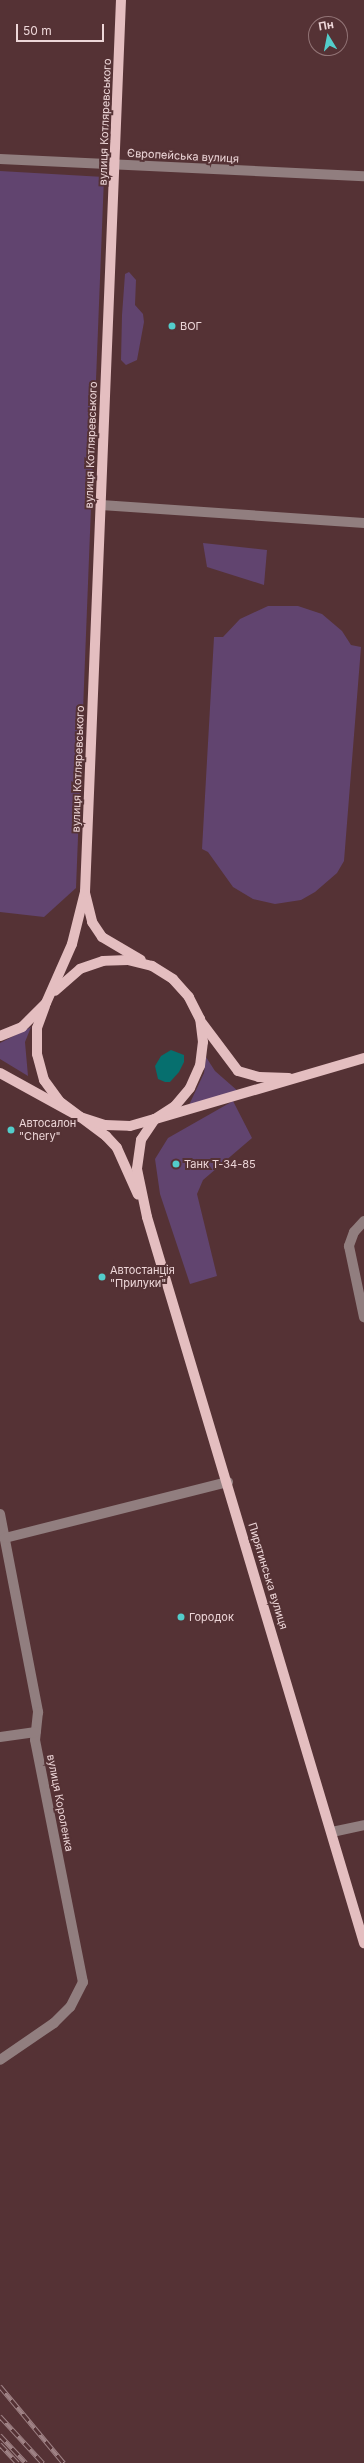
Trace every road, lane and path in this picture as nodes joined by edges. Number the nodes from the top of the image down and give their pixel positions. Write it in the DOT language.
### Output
graph roads {
  1 [pos="121,0"];
  2 [pos="0,159"];
  3 [pos="116,164"];
  4 [pos="364,176"];
  5 [pos="101,505"];
  6 [pos="364,523"];
  7 [pos="85,892"];
  8 [pos="152,966"];
  9 [pos="46,1003"];
  10 [pos="200,1019"];
  11 [pos="0,1036"];
  12 [pos="364,1058"];
  13 [pos="0,1073"];
  14 [pos="301,1079"];
  15 [pos="80,1117"];
  16 [pos="155,1119"];
  17 [pos="147,1217"];
  18 [pos="364,1221"];
  19 [pos="364,1317"];
  20 [pos="228,1482"];
  21 [pos="0,1514"];
  22 [pos="6,1538"];
  23 [pos="36,1732"];
  24 [pos="0,1737"];
  25 [pos="364,1825"];
  26 [pos="332,1832"];
  27 [pos="364,1943"];
  28 [pos="0,2060"];
  1 -- 3 [label="main road, вулиця Котляревського"];
  2 -- 3 [label="street, Європейська вулиця"];
  3 -- 4 [label="street, Європейська вулиця"];
  3 -- 5 [label="main road, вулиця Котляревського"];
  5 -- 6 [label="street"];
  5 -- 7 [label="main road, вулиця Котляревського"];
  7 -- 8 [label="main road"];
  7 -- 9 [label="main road"];
  8 -- 9 [label="main road"];
  8 -- 10 [label="main road"];
  9 -- 11 [label="main road"];
  9 -- 15 [label="main road"];
  10 -- 14 [label="main road"];
  10 -- 16 [label="main road"];
  12 -- 14 [label="main road"];
  13 -- 15 [label="main road"];
  14 -- 16 [label="main road"];
  15 -- 16 [label="main road"];
  15 -- 17 [label="main road"];
  16 -- 17 [label="main road"];
  17 -- 20 [label="main road, Пирятинська вулиця"];
  18 -- 19 [label="street"];
  20 -- 22 [label="street"];
  20 -- 26 [label="main road, Пирятинська вулиця"];
  21 -- 22 [label="street, вулиця Короленка"];
  22 -- 23 [label="street, вулиця Короленка"];
  23 -- 24 [label="street"];
  23 -- 28 [label="street, вулиця Короленка"];
  25 -- 26 [label="street"];
  26 -- 27 [label="main road, Пирятинська вулиця"];
}
